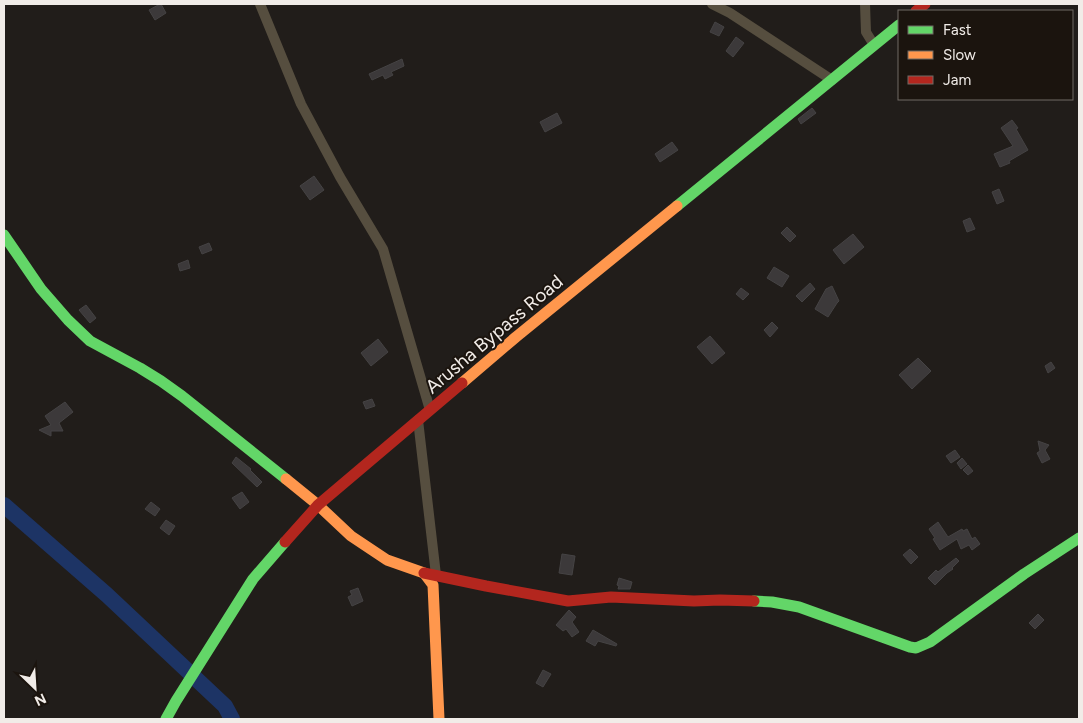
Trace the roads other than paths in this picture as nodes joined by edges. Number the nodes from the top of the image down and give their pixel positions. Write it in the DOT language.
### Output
graph roads {
  1 [pos="260,4"];
  2 [pos="864,4"];
  3 [pos="715,5"];
  4 [pos="898,26"];
  5 [pos="874,45"];
  6 [pos="832,80"];
  7 [pos="4,235"];
  8 [pos="430,410"];
  9 [pos="418,420"];
  10 [pos="318,505"];
  11 [pos="1079,538"];
  12 [pos="424,573"];
  13 [pos="436,575"];
  14 [pos="166,719"];
  15 [pos="439,719"];
  1 -- 8 [label="street"];
  2 -- 5 [label="street"];
  3 -- 6 [label="street"];
  4 -- 5 [label="street, Arusha Bypass Road"];
  5 -- 6 [label="street, Arusha Bypass Road"];
  6 -- 8 [label="street, Arusha Bypass Road"];
  7 -- 10 [label="street"];
  8 -- 9 [label="street, Arusha Bypass Road"];
  9 -- 10 [label="street, Arusha Bypass Road"];
  9 -- 13 [label="street"];
  10 -- 12 [label="street"];
  10 -- 14 [label="street, Arusha Bypass Road"];
  11 -- 13 [label="street"];
  12 -- 13 [label="street"];
  12 -- 15 [label="street"];
}
